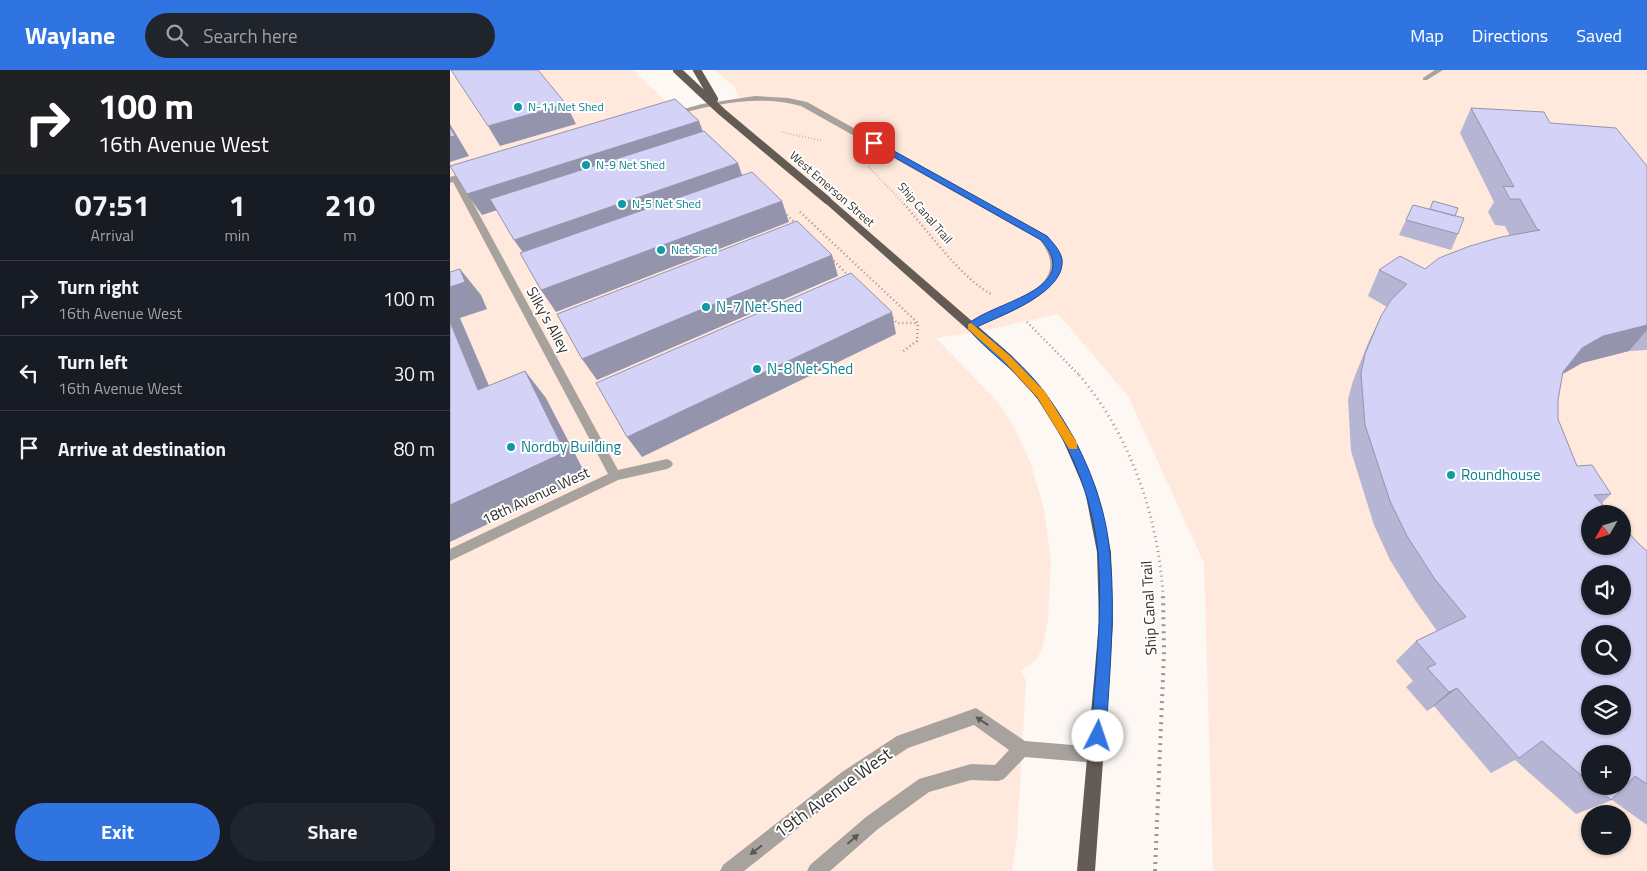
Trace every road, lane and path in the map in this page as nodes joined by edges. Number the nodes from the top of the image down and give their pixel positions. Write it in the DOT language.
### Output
graph roads {
  1 [pos="676,70"];
  2 [pos="697,70"];
  3 [pos="1440,70"];
  4 [pos="1425,78"];
  5 [pos="722,112"];
  6 [pos="658,117"];
  7 [pos="785,133"];
  8 [pos="827,143"];
  9 [pos="866,164"];
  10 [pos="482,170"];
  11 [pos="452,179"];
  12 [pos="778,206"];
  13 [pos="800,212"];
  14 [pos="798,226"];
  15 [pos="830,257"];
  16 [pos="855,282"];
  17 [pos="991,294"];
  18 [pos="883,309"];
  19 [pos="918,323"];
  20 [pos="1028,323"];
  21 [pos="971,326"];
  22 [pos="902,352"];
  23 [pos="667,464"];
  24 [pos="615,476"];
  25 [pos="450,555"];
  26 [pos="1022,750"];
  27 [pos="1097,755"];
  28 [pos="729,871"];
  29 [pos="816,871"];
  30 [pos="1086,871"];
  31 [pos="1155,871"];
  1 -- 5 [label="main road, West Emerson Street, bridge"];
  2 -- 5 [label="main road, bridge"];
  3 -- 4 [label="lane"];
  5 -- 21 [label="main road, West Emerson Street, bridge"];
  6 -- 21 [label="lane"];
  7 -- 8 [label="path"];
  9 -- 17 [label="path, Ship Canal Trail"];
  10 -- 11 [label="lane"];
  11 -- 24 [label="lane, Silky's Alley"];
  12 -- 14 [label="path"];
  13 -- 19 [label="path"];
  15 -- 16 [label="path"];
  18 -- 19 [label="path"];
  19 -- 22 [label="path"];
  20 -- 31 [label="path, Ship Canal Trail"];
  21 -- 27 [label="main road, West Emerson Street"];
  23 -- 24 [label="lane, 18th Avenue West"];
  24 -- 25 [label="lane, 18th Avenue West"];
  26 -- 27 [label="lane"];
  26 -- 28 [label="lane, 19th Avenue West, one-way"];
  29 -- 26 [label="lane, one-way"];
  27 -- 30 [label="main road, West Emerson Street"];
}
